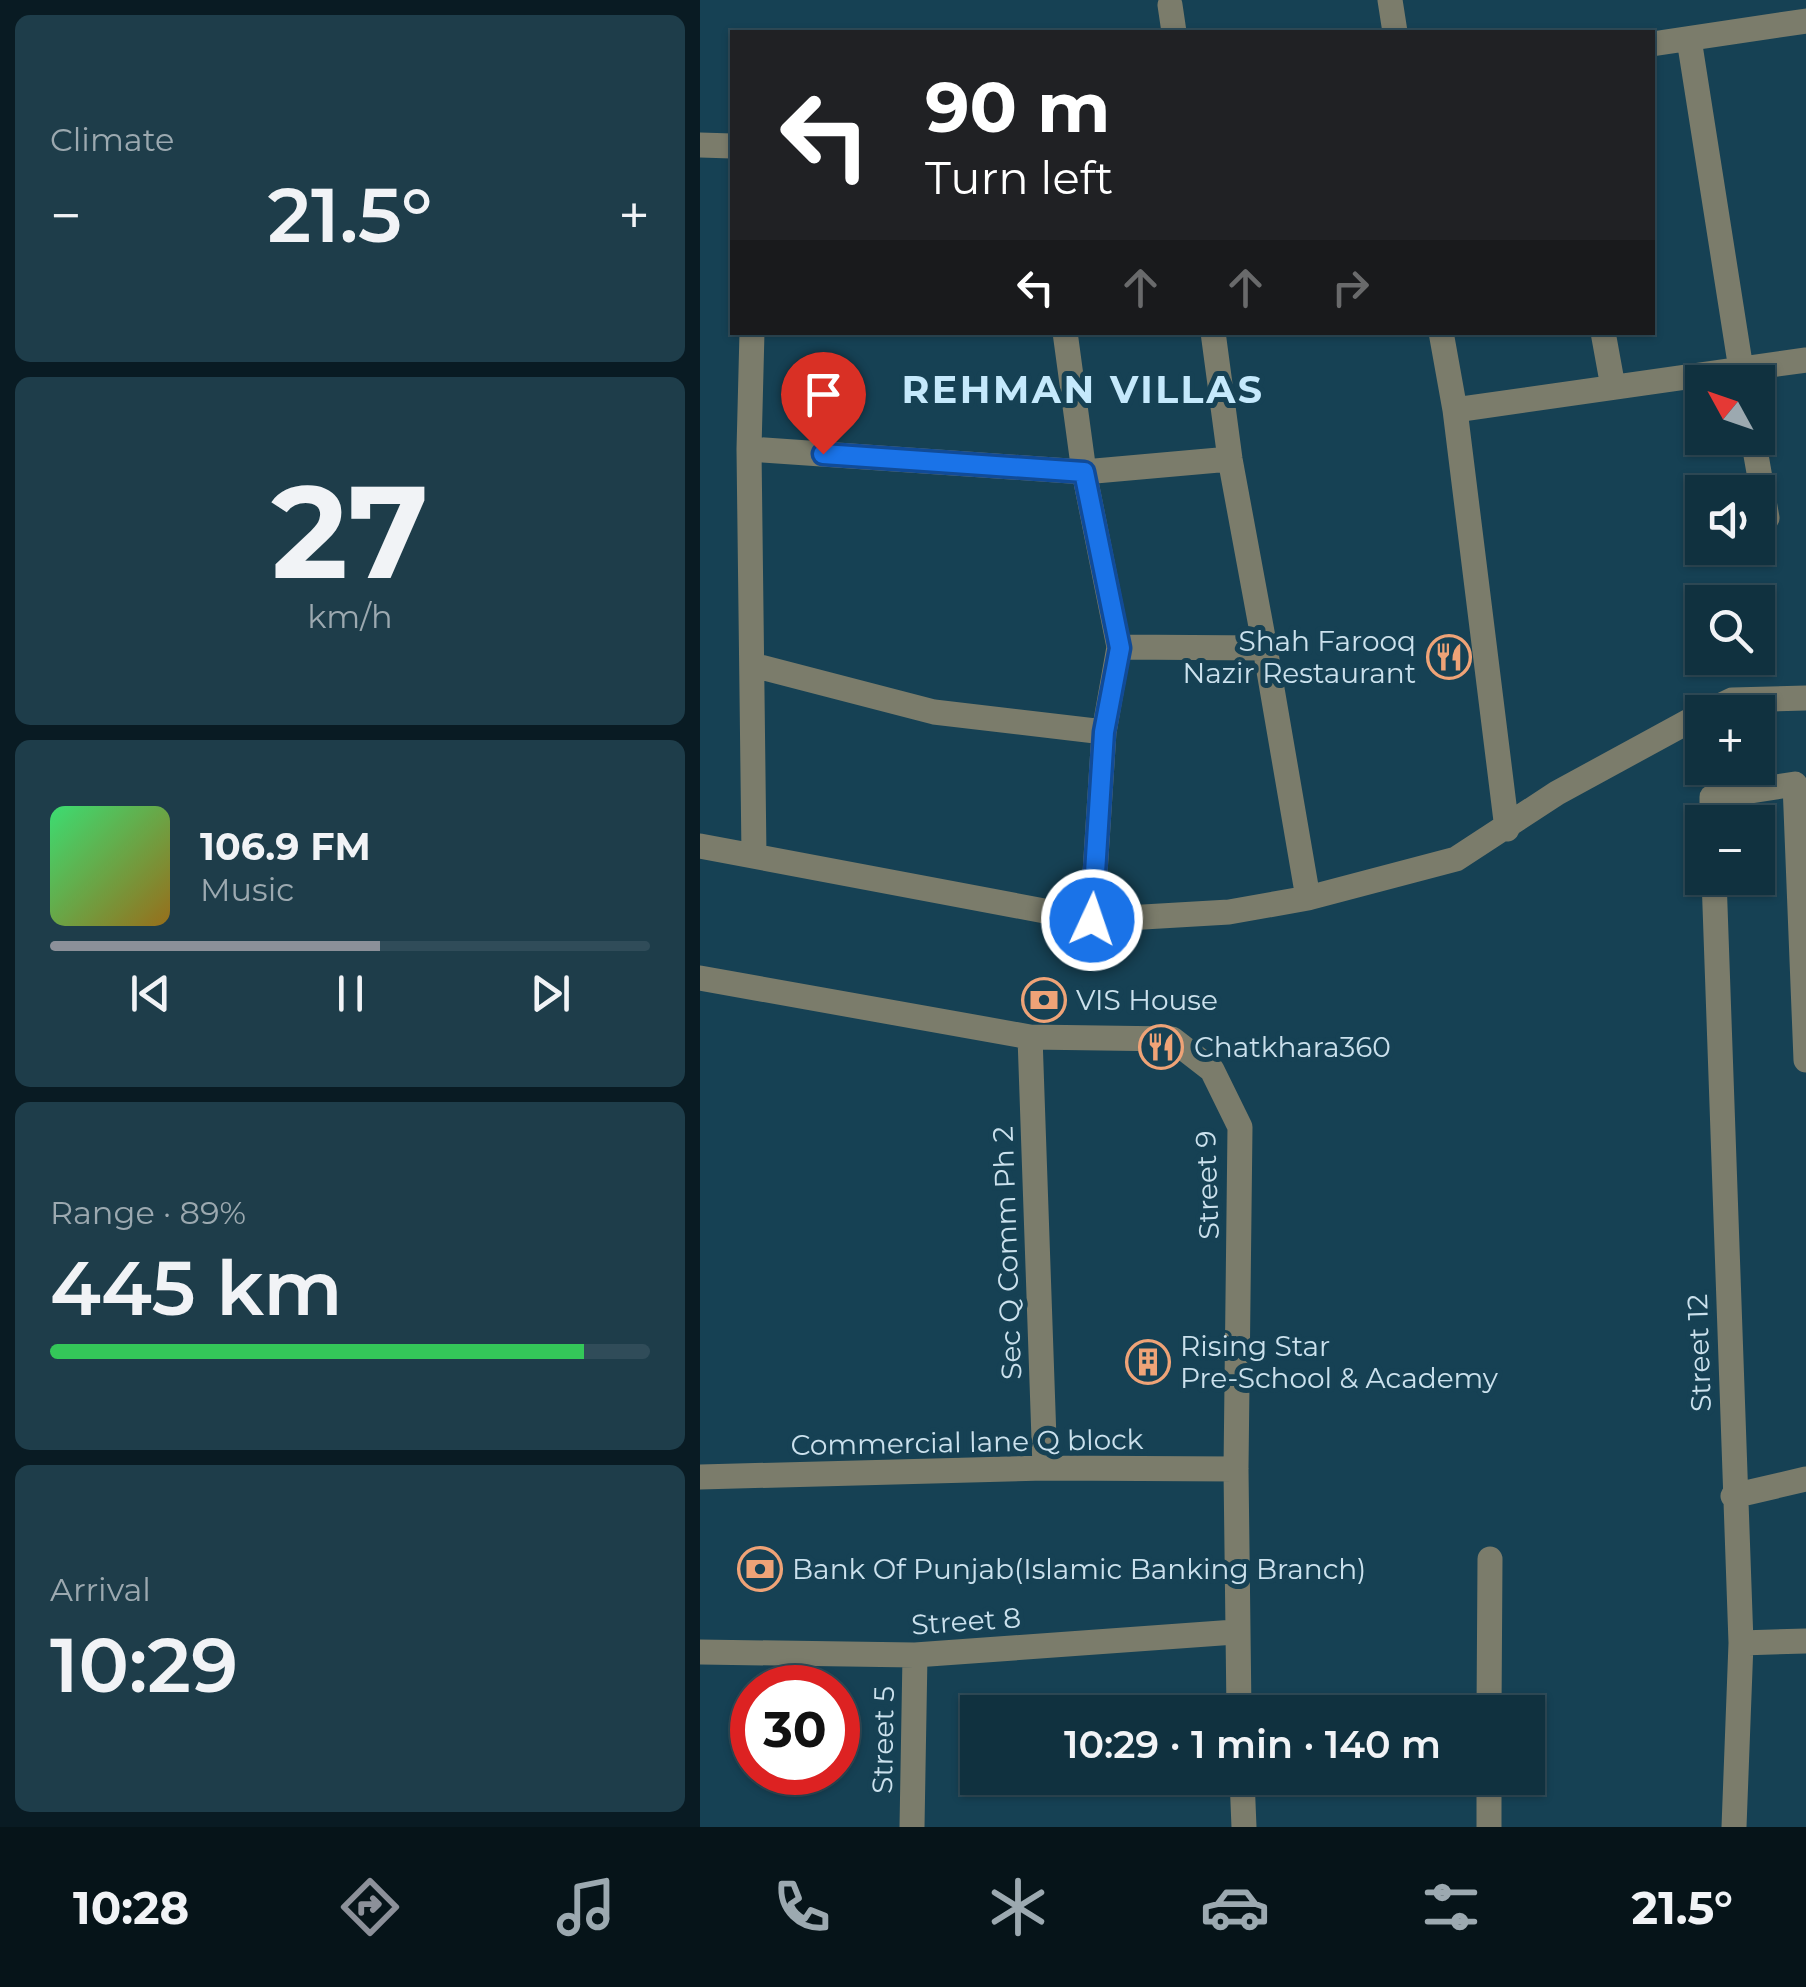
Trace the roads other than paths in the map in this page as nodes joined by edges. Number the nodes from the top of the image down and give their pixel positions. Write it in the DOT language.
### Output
graph roads {
  1 [pos="1390,0"];
  2 [pos="1170,5"];
  3 [pos="1806,21"];
  4 [pos="1174,30"];
  5 [pos="1395,30"];
  6 [pos="1688,38"];
  7 [pos="1655,44"];
  8 [pos="700,145"];
  9 [pos="730,146"];
  10 [pos="752,335"];
  11 [pos="1065,335"];
  12 [pos="1213,335"];
  13 [pos="1442,335"];
  14 [pos="1604,335"];
  15 [pos="1806,360"];
  16 [pos="1740,365"];
  17 [pos="1775,368"];
  18 [pos="1685,381"];
  19 [pos="1614,388"];
  20 [pos="1455,410"];
  21 [pos="749,450"];
  22 [pos="1230,459"];
  23 [pos="1084,472"];
  24 [pos="1120,648"];
  25 [pos="1265,648"];
  26 [pos="753,666"];
  27 [pos="1806,698"];
  28 [pos="1775,699"];
  29 [pos="1685,724"];
  30 [pos="1104,732"];
  31 [pos="1728,805"];
  32 [pos="1508,829"];
  33 [pos="700,846"];
  34 [pos="754,856"];
  35 [pos="1715,895"];
  36 [pos="1308,898"];
  37 [pos="1092,920"];
  38 [pos="700,978"];
  39 [pos="1030,1037"];
  40 [pos="1806,1060"];
  41 [pos="1044,1468"];
  42 [pos="1236,1470"];
  43 [pos="700,1477"];
  44 [pos="1806,1479"];
  45 [pos="1734,1496"];
  46 [pos="1490,1559"];
  47 [pos="1236,1632"];
  48 [pos="1806,1641"];
  49 [pos="1741,1644"];
  50 [pos="700,1652"];
  51 [pos="915,1655"];
  52 [pos="1238,1695"];
  53 [pos="1489,1695"];
  54 [pos="1243,1795"];
  55 [pos="1489,1795"];
  56 [pos="912,1827"];
  57 [pos="1244,1827"];
  58 [pos="1489,1827"];
  59 [pos="1734,1827"];
  1 -- 5 [label="street"];
  2 -- 4 [label="street"];
  3 -- 6 [label="street"];
  6 -- 7 [label="street"];
  6 -- 16 [label="street"];
  8 -- 9 [label="street"];
  10 -- 21 [label="street"];
  11 -- 23 [label="street"];
  12 -- 22 [label="street"];
  13 -- 20 [label="street"];
  14 -- 19 [label="street"];
  15 -- 17 [label="street"];
  18 -- 19 [label="street"];
  19 -- 20 [label="street"];
  20 -- 32 [label="street"];
  21 -- 23 [label="street"];
  21 -- 26 [label="street"];
  22 -- 23 [label="street"];
  22 -- 25 [label="street"];
  23 -- 24 [label="street"];
  24 -- 25 [label="street"];
  24 -- 30 [label="street"];
  25 -- 36 [label="street"];
  26 -- 30 [label="street"];
  26 -- 34 [label="street"];
  27 -- 28 [label="street"];
  29 -- 32 [label="street"];
  30 -- 37 [label="street"];
  31 -- 40 [label="street"];
  32 -- 36 [label="street"];
  33 -- 34 [label="street"];
  34 -- 37 [label="street"];
  35 -- 45 [label="street, Street 12"];
  36 -- 37 [label="street"];
  38 -- 39 [label="street, Street 9"];
  39 -- 41 [label="street, Sec Q Comm Ph 2"];
  39 -- 42 [label="street, Street 9"];
  41 -- 42 [label="street, Commercial lane Q block"];
  41 -- 43 [label="street, Commercial lane Q block"];
  42 -- 47 [label="street, Street 9"];
  44 -- 45 [label="street"];
  45 -- 49 [label="street, Street 12"];
  46 -- 53 [label="street"];
  47 -- 51 [label="street, Street 8"];
  47 -- 52 [label="street, Street 9"];
  48 -- 49 [label="street"];
  49 -- 59 [label="street, Street 12"];
  50 -- 51 [label="street, Street 8"];
  51 -- 56 [label="street, Street 5"];
  54 -- 57 [label="street"];
  55 -- 58 [label="street"];
}
